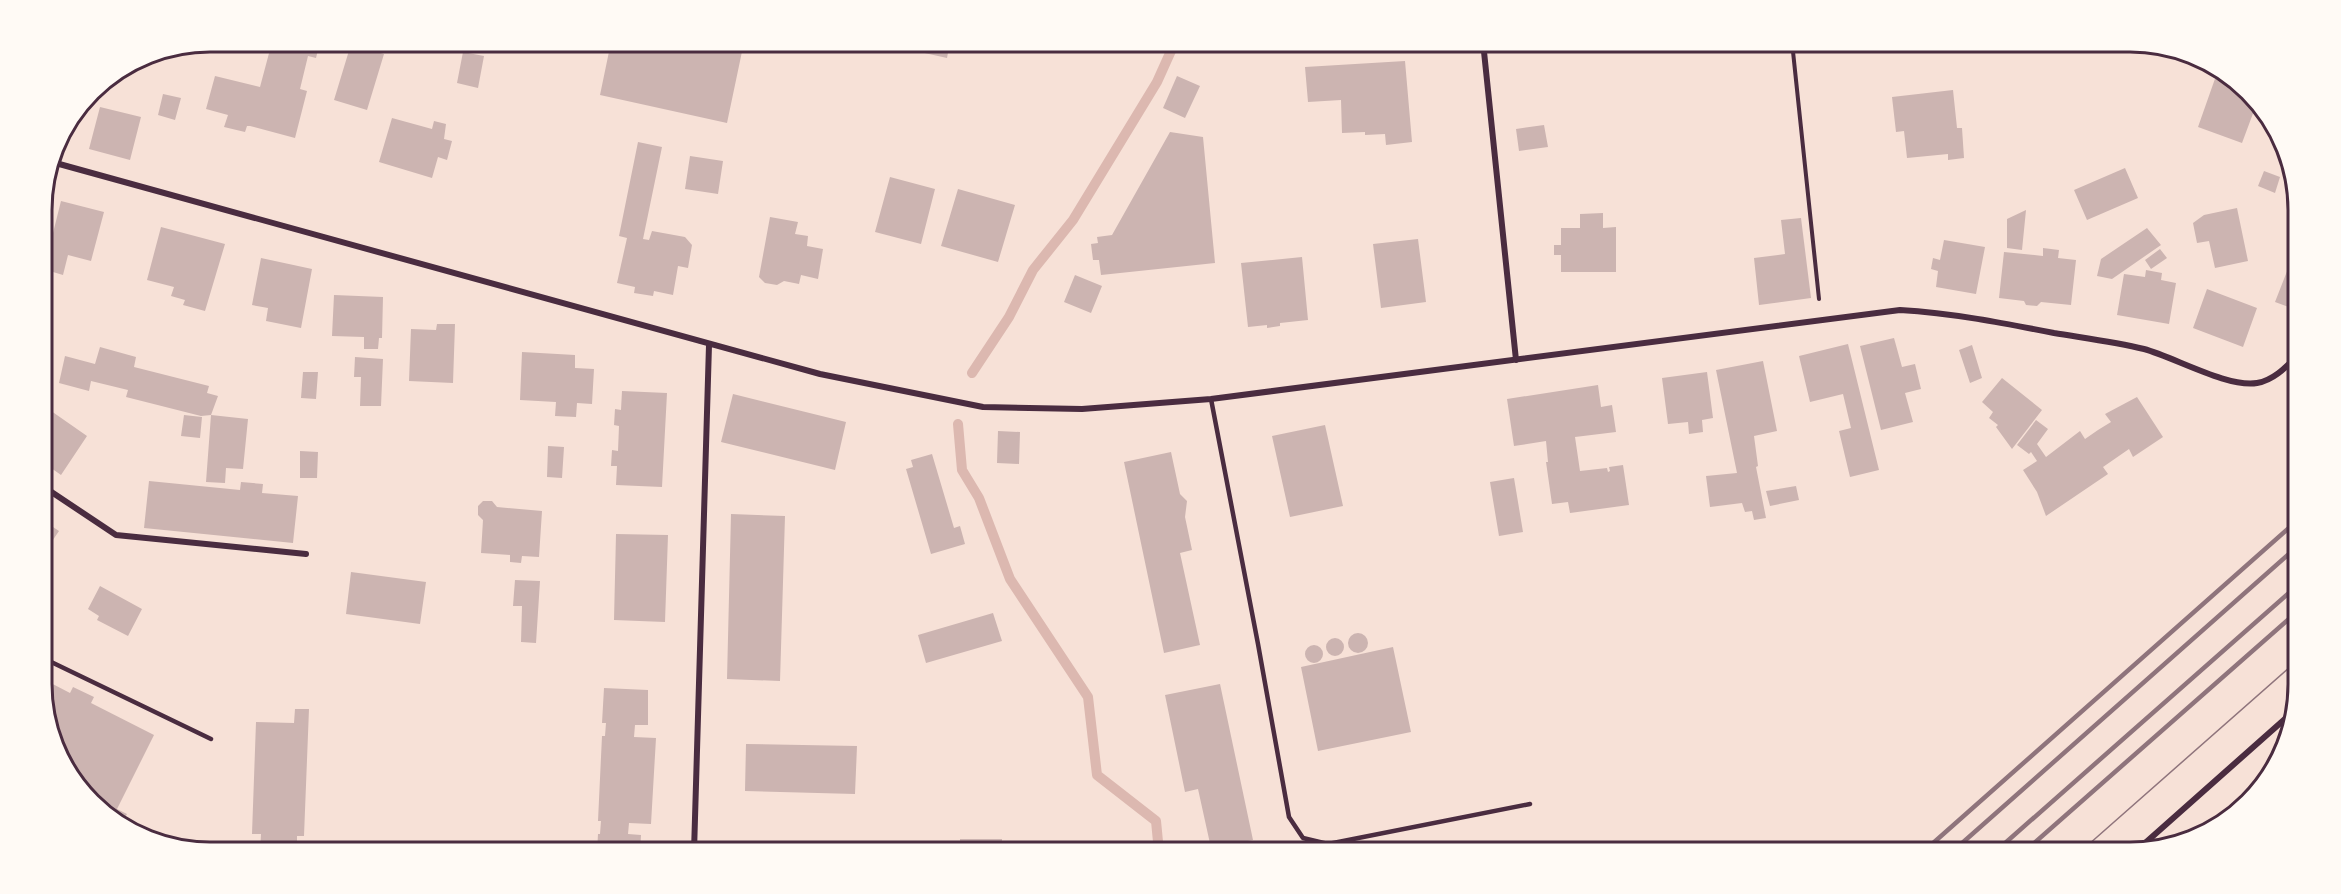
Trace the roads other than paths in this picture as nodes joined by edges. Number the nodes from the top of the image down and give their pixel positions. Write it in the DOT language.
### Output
graph roads {
  1 [pos="1484,52"];
  2 [pos="60,164"];
  3 [pos="709,345"];
  4 [pos="1516,360"];
  5 [pos="2288,364"];
  6 [pos="1211,399"];
  7 [pos="52,493"];
  8 [pos="306,554"];
  9 [pos="52,662"];
  10 [pos="2284,720"];
  11 [pos="211,739"];
  12 [pos="1530,804"];
  13 [pos="2148,840"];
  14 [pos="1317,841"];
  15 [pos="1341,841"];
  16 [pos="694,842"];
  1 -- 4 [label="street"];
  2 -- 3 [label="street"];
  3 -- 6 [label="street"];
  3 -- 16 [label="street"];
  4 -- 5 [label="street"];
  4 -- 6 [label="street"];
  6 -- 14 [label="lane"];
  7 -- 8 [label="street"];
  9 -- 11 [label="lane"];
  10 -- 13 [label="street"];
  12 -- 15 [label="lane"];
}
